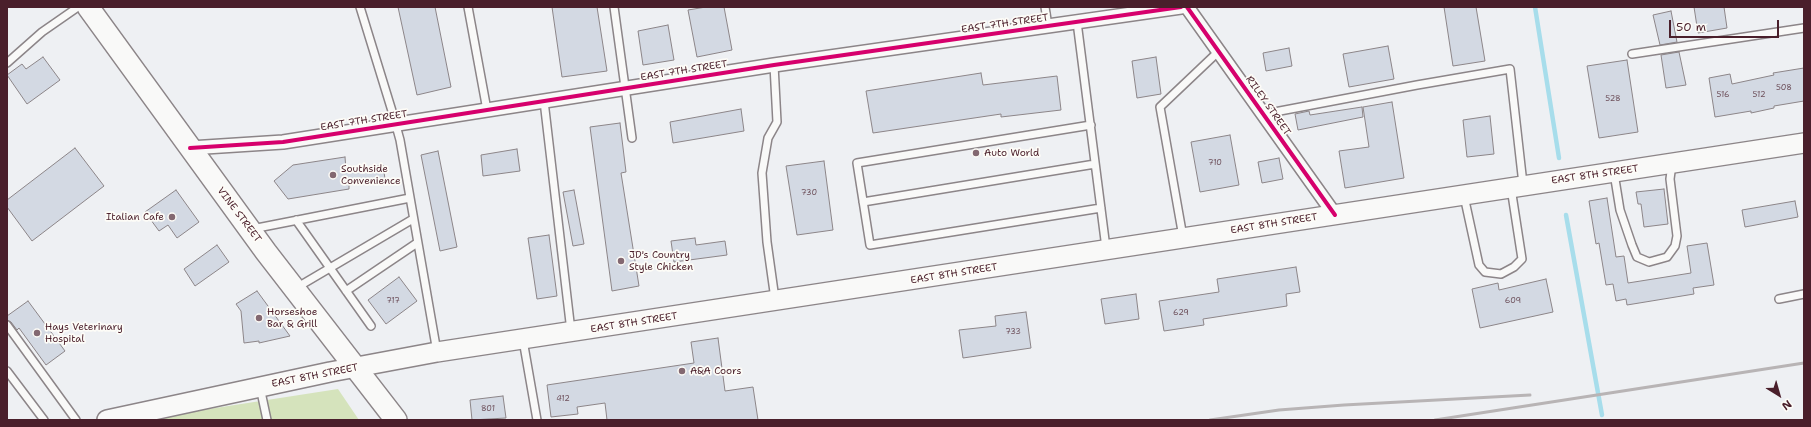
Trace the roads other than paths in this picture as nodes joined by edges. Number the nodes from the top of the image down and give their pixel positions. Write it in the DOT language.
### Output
graph roads {
  1 [pos="78,7"];
  2 [pos="88,7"];
  3 [pos="360,7"];
  4 [pos="468,7"];
  5 [pos="614,7"];
  6 [pos="1045,7"];
  7 [pos="1181,7"];
  8 [pos="1187,7"];
  9 [pos="1077,22"];
  10 [pos="1048,26"];
  11 [pos="1804,28"];
  12 [pos="1219,51"];
  13 [pos="1632,54"];
  14 [pos="7,62"];
  15 [pos="774,65"];
  16 [pos="627,88"];
  17 [pos="544,101"];
  18 [pos="487,110"];
  19 [pos="1264,114"];
  20 [pos="394,124"];
  21 [pos="1090,125"];
  22 [pos="632,138"];
  23 [pos="1804,143"];
  24 [pos="190,148"];
  25 [pos="1672,163"];
  26 [pos="1095,164"];
  27 [pos="1614,172"];
  28 [pos="1517,187"];
  29 [pos="1464,195"];
  30 [pos="410,198"];
  31 [pos="863,202"];
  32 [pos="1101,208"];
  33 [pos="1334,215"];
  34 [pos="413,219"];
  35 [pos="296,220"];
  36 [pos="250,229"];
  37 [pos="1183,239"];
  38 [pos="418,243"];
  39 [pos="1107,250"];
  40 [pos="330,268"];
  41 [pos="294,289"];
  42 [pos="346,291"];
  43 [pos="1804,294"];
  44 [pos="1779,299"];
  45 [pos="775,302"];
  46 [pos="7,325"];
  47 [pos="371,326"];
  48 [pos="571,333"];
  49 [pos="523,340"];
  50 [pos="437,352"];
  51 [pos="355,368"];
  52 [pos="7,371"];
  53 [pos="260,387"];
  54 [pos="44,420"];
  55 [pos="76,420"];
  56 [pos="108,420"];
  57 [pos="267,420"];
  58 [pos="396,420"];
  59 [pos="537,420"];
  1 -- 14 [label="lane"];
  2 -- 24 [label="main road, VINE STREET"];
  3 -- 20 [label="lane"];
  4 -- 18 [label="lane"];
  5 -- 16 [label="lane"];
  6 -- 10 [label="lane"];
  7 -- 9 [label="street, EAST 7TH STREET"];
  8 -- 12 [label="street, RILEY STREET"];
  9 -- 10 [label="street, EAST 7TH STREET"];
  9 -- 21 [label="lane"];
  10 -- 15 [label="street, EAST 7TH STREET"];
  11 -- 13 [label="lane"];
  12 -- 19 [label="street, RILEY STREET"];
  12 -- 37 [label="lane"];
  15 -- 16 [label="street, EAST 7TH STREET"];
  15 -- 45 [label="lane"];
  16 -- 17 [label="street, EAST 7TH STREET"];
  16 -- 22 [label="lane"];
  17 -- 18 [label="street, EAST 7TH STREET"];
  17 -- 48 [label="lane"];
  18 -- 20 [label="street, EAST 7TH STREET"];
  19 -- 28 [label="lane"];
  19 -- 33 [label="street, RILEY STREET"];
  20 -- 24 [label="street, EAST 7TH STREET"];
  20 -- 30 [label="lane"];
  21 -- 26 [label="lane"];
  21 -- 31 [label="lane"];
  23 -- 25 [label="main road, EAST 8TH STREET"];
  24 -- 36 [label="main road, VINE STREET"];
  25 -- 27 [label="main road, EAST 8TH STREET"];
  25 -- 27 [label="lane"];
  26 -- 31 [label="lane"];
  26 -- 32 [label="lane"];
  27 -- 28 [label="main road, EAST 8TH STREET"];
  28 -- 29 [label="main road, EAST 8TH STREET"];
  28 -- 29 [label="lane"];
  29 -- 33 [label="main road, EAST 8TH STREET"];
  30 -- 34 [label="lane"];
  30 -- 35 [label="lane"];
  31 -- 32 [label="lane"];
  32 -- 39 [label="lane"];
  33 -- 37 [label="main road, EAST 8TH STREET"];
  34 -- 38 [label="lane"];
  34 -- 40 [label="lane"];
  35 -- 36 [label="lane"];
  35 -- 40 [label="lane"];
  36 -- 41 [label="main road, VINE STREET"];
  37 -- 39 [label="main road, EAST 8TH STREET"];
  38 -- 42 [label="lane"];
  38 -- 50 [label="lane"];
  39 -- 45 [label="main road, EAST 8TH STREET"];
  40 -- 41 [label="lane"];
  40 -- 42 [label="lane"];
  41 -- 51 [label="main road, VINE STREET"];
  42 -- 47 [label="lane"];
  43 -- 44 [label="lane"];
  45 -- 48 [label="main road, EAST 8TH STREET"];
  46 -- 55 [label="lane"];
  48 -- 49 [label="main road, EAST 8TH STREET"];
  49 -- 50 [label="main road, EAST 8TH STREET"];
  49 -- 59 [label="lane"];
  50 -- 51 [label="main road, EAST 8TH STREET"];
  51 -- 53 [label="main road, EAST 8TH STREET"];
  51 -- 58 [label="main road, VINE STREET"];
  52 -- 54 [label="lane"];
  53 -- 56 [label="main road, EAST 8TH STREET"];
  53 -- 57 [label="lane"];
}
